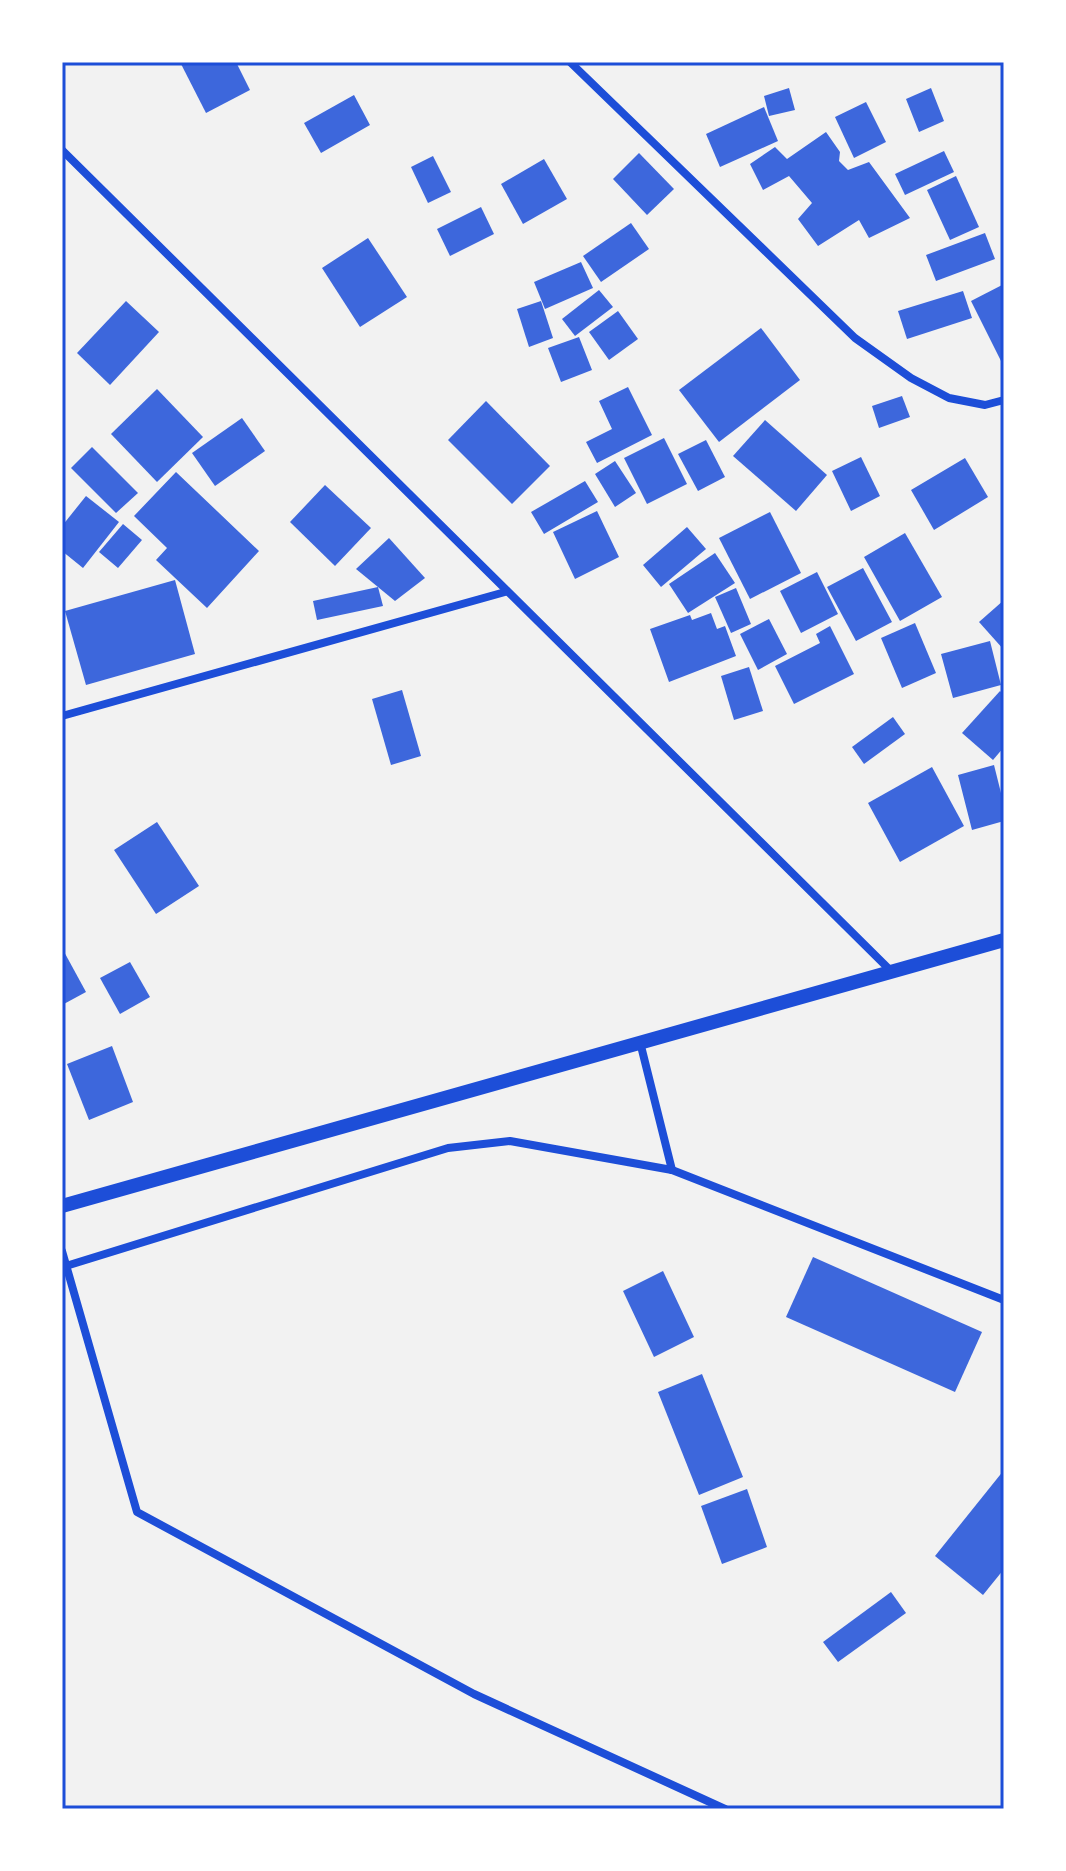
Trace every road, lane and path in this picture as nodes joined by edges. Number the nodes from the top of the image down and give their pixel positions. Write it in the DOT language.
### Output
graph roads {
  1 [pos="570,62"];
  2 [pos="62,150"];
  3 [pos="1004,400"];
  4 [pos="505,592"];
  5 [pos="62,716"];
  6 [pos="1004,940"];
  7 [pos="893,973"];
  8 [pos="640,1042"];
  9 [pos="672,1170"];
  10 [pos="62,1206"];
  11 [pos="62,1251"];
  12 [pos="66,1266"];
  13 [pos="1004,1300"];
  14 [pos="725,1809"];
  1 -- 3 [label="street"];
  2 -- 4 [label="street"];
  4 -- 5 [label="street"];
  4 -- 7 [label="street"];
  6 -- 7 [label="street"];
  7 -- 8 [label="street"];
  8 -- 9 [label="street"];
  8 -- 10 [label="street"];
  9 -- 12 [label="street"];
  9 -- 13 [label="street"];
  11 -- 12 [label="street"];
  12 -- 14 [label="street"];
}
